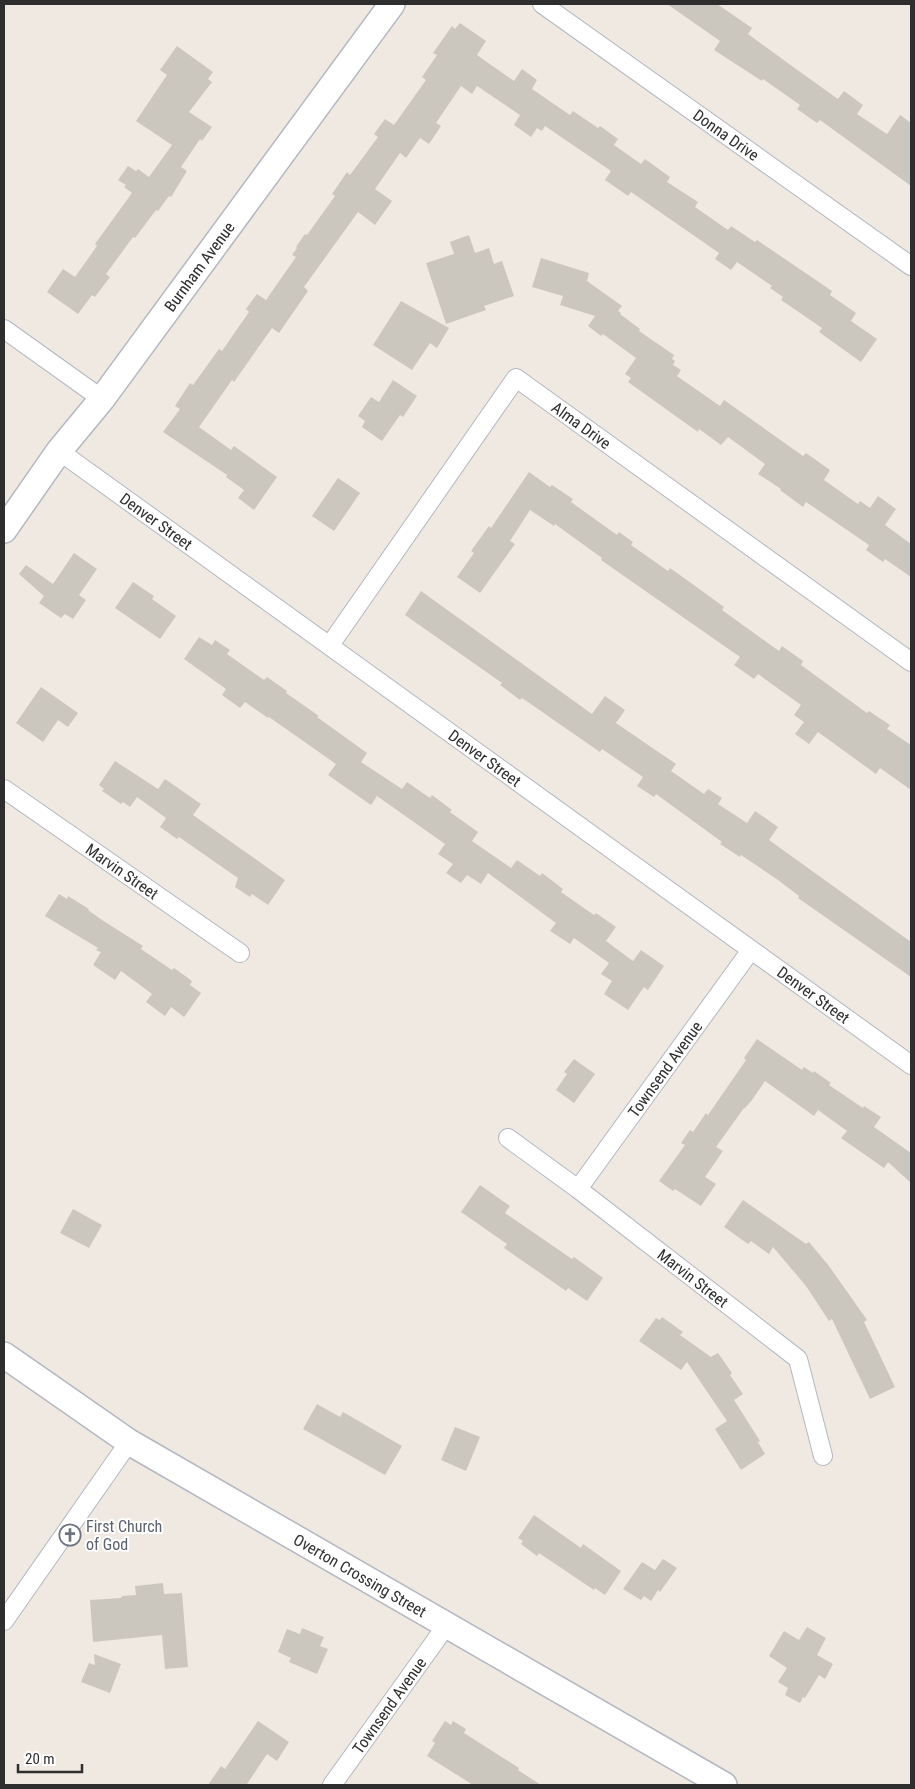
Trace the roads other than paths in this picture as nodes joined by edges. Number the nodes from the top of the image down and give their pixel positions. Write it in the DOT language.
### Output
graph roads {
  1 [pos="392,4"];
  2 [pos="542,4"];
  3 [pos="911,266"];
  4 [pos="4,329"];
  5 [pos="102,399"];
  6 [pos="59,451"];
  7 [pos="4,530"];
  8 [pos="330,645"];
  9 [pos="911,662"];
  10 [pos="4,789"];
  11 [pos="751,950"];
  12 [pos="240,953"];
  13 [pos="911,1065"];
  14 [pos="508,1138"];
  15 [pos="578,1188"];
  16 [pos="4,1355"];
  17 [pos="129,1442"];
  18 [pos="823,1456"];
  19 [pos="4,1621"];
  20 [pos="446,1626"];
  21 [pos="332,1785"];
  22 [pos="724,1785"];
  1 -- 5 [label="street, Burnham Avenue"];
  2 -- 3 [label="street, Donna Drive"];
  4 -- 5 [label="street"];
  5 -- 6 [label="street, Burnham Avenue"];
  6 -- 7 [label="street, Burnham Avenue"];
  6 -- 8 [label="street, Denver Street"];
  8 -- 9 [label="street, Alma Drive"];
  8 -- 11 [label="street, Denver Street"];
  10 -- 12 [label="street, Marvin Street"];
  11 -- 13 [label="street, Denver Street"];
  11 -- 15 [label="street, Townsend Avenue"];
  14 -- 15 [label="street, Marvin Street"];
  15 -- 18 [label="street, Marvin Street"];
  16 -- 17 [label="street, Overton Crossing Street"];
  17 -- 19 [label="street"];
  17 -- 20 [label="street, Overton Crossing Street"];
  20 -- 21 [label="street, Townsend Avenue"];
  20 -- 22 [label="street, Overton Crossing Street"];
}
